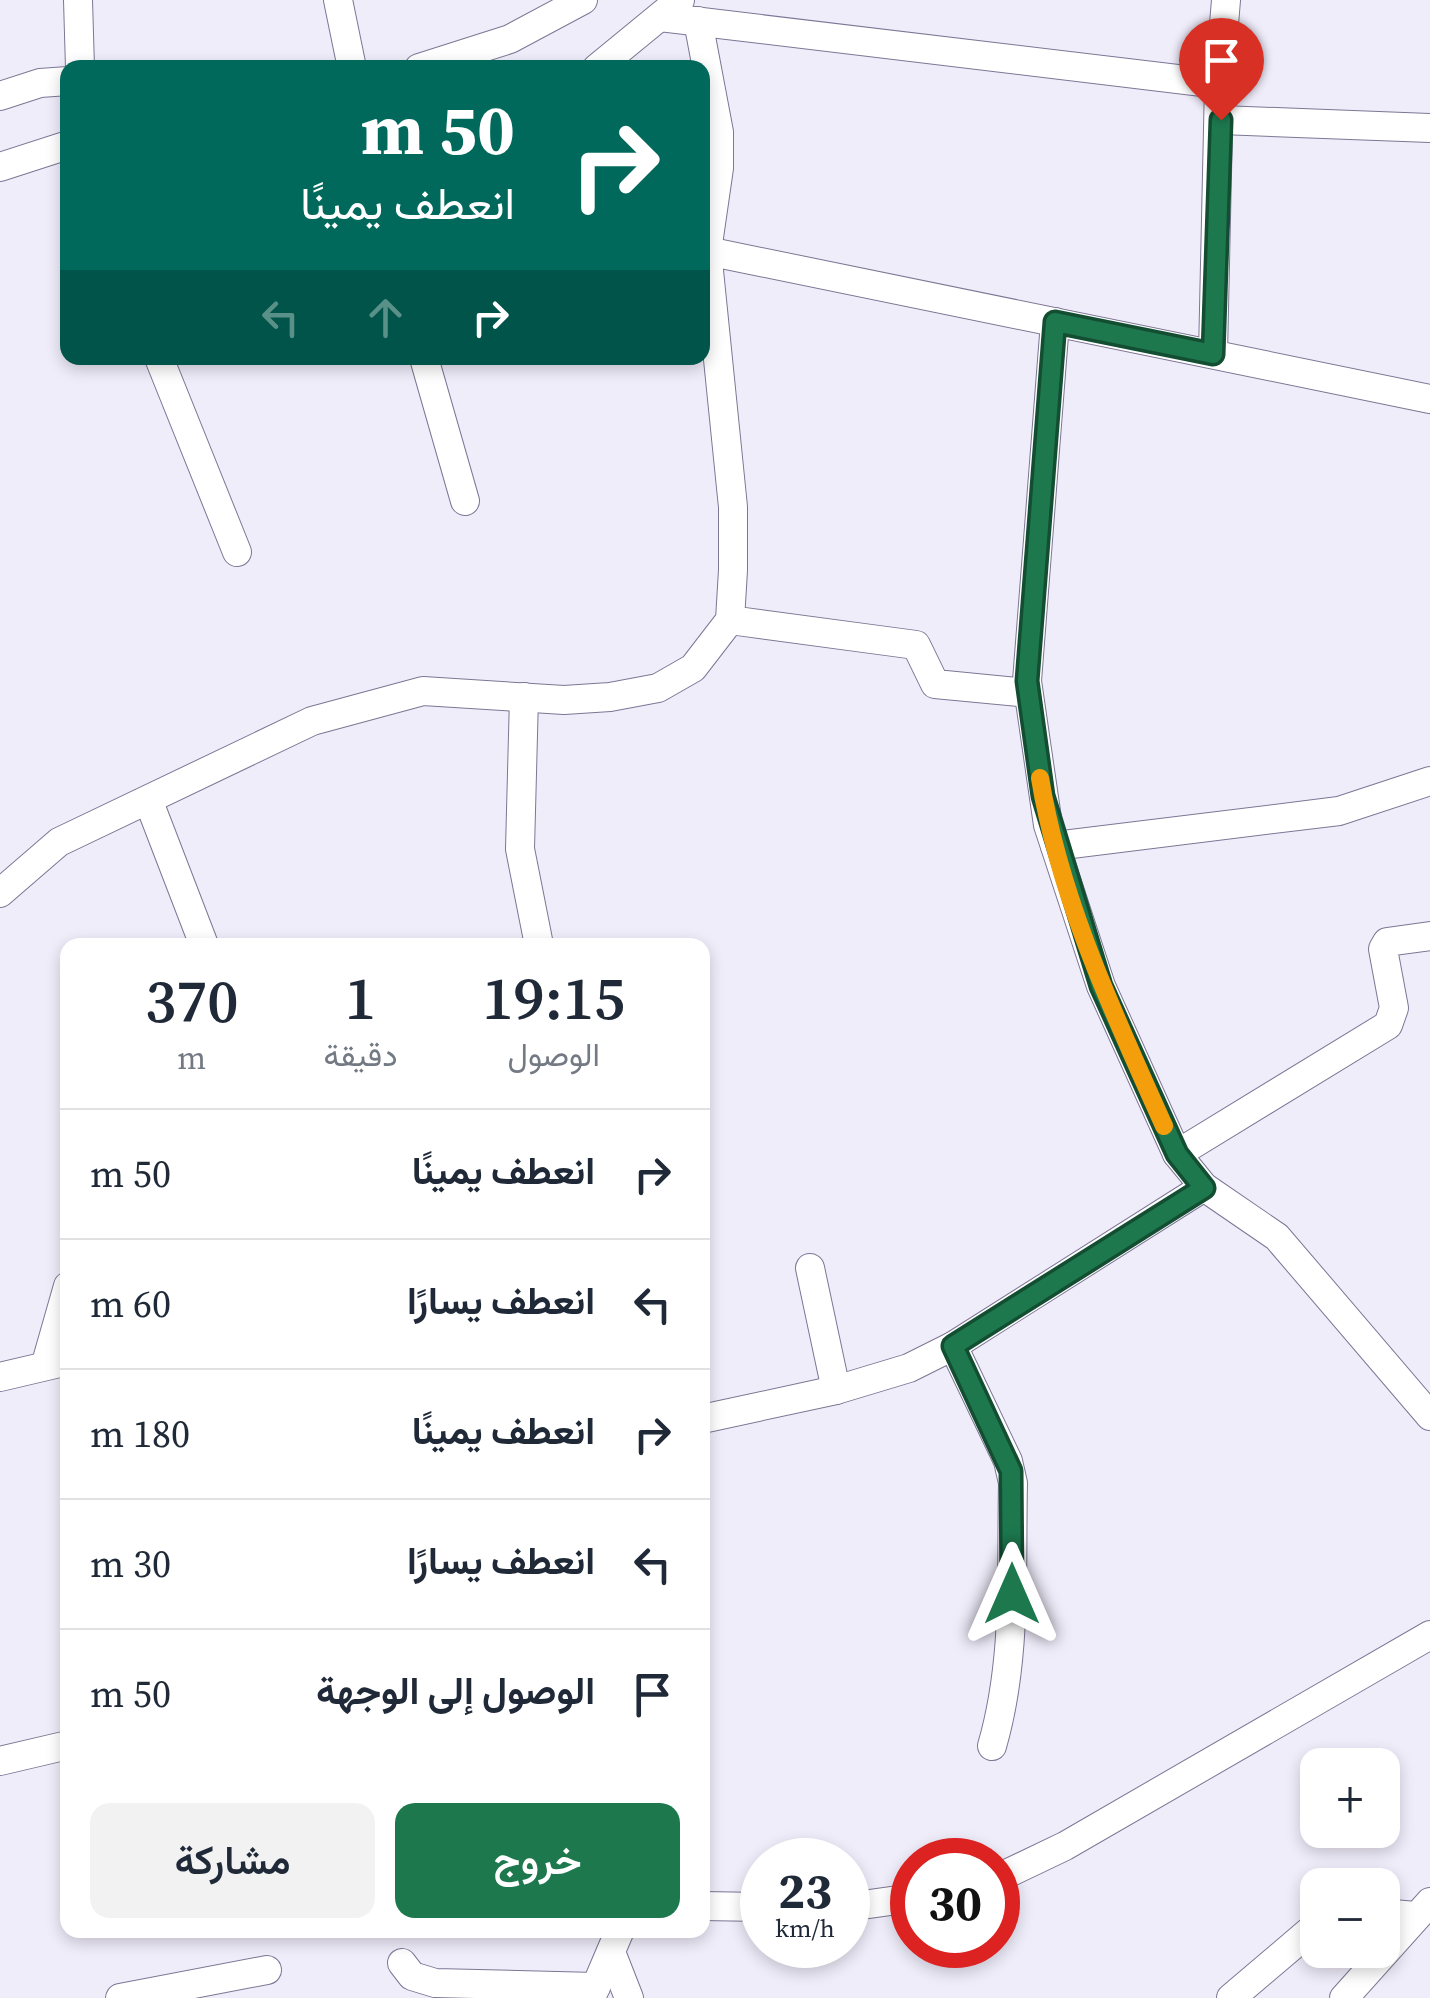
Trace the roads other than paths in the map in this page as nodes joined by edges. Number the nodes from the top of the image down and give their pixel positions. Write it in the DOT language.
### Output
graph roads {
  1 [pos="78,0"];
  2 [pos="338,0"];
  3 [pos="583,0"];
  4 [pos="1226,0"];
  5 [pos="680,13"];
  6 [pos="80,60"];
  7 [pos="350,60"];
  8 [pos="443,60"];
  9 [pos="609,60"];
  10 [pos="695,60"];
  11 [pos="60,82"];
  12 [pos="1220,84"];
  13 [pos="0,96"];
  14 [pos="710,105"];
  15 [pos="1221,120"];
  16 [pos="1430,128"];
  17 [pos="60,148"];
  18 [pos="0,167"];
  19 [pos="710,223"];
  20 [pos="710,252"];
  21 [pos="710,297"];
  22 [pos="1055,322"];
  23 [pos="1213,354"];
  24 [pos="162,365"];
  25 [pos="426,365"];
  26 [pos="1430,399"];
  27 [pos="465,500"];
  28 [pos="237,552"];
  29 [pos="730,620"];
  30 [pos="1028,693"];
  31 [pos="524,697"];
  32 [pos="1430,781"];
  33 [pos="149,802"];
  34 [pos="1055,846"];
  35 [pos="0,891"];
  36 [pos="1430,936"];
  37 [pos="201,938"];
  38 [pos="538,938"];
  39 [pos="1177,1154"];
  40 [pos="1204,1188"];
  41 [pos="810,1268"];
  42 [pos="953,1346"];
  43 [pos="57,1362"];
  44 [pos="0,1377"];
  45 [pos="836,1390"];
  46 [pos="1430,1416"];
  47 [pos="710,1418"];
  48 [pos="1430,1635"];
  49 [pos="992,1746"];
  50 [pos="60,1747"];
  51 [pos="0,1761"];
  52 [pos="1020,1867"];
  53 [pos="710,1906"];
  54 [pos="740,1907"];
  55 [pos="1423,1909"];
  56 [pos="616,1941"];
  57 [pos="1300,1942"];
  58 [pos="402,1962"];
  59 [pos="267,1970"];
  60 [pos="1253,1988"];
  61 [pos="594,1992"];
  62 [pos="120,1998"];
  63 [pos="629,1998"];
  64 [pos="1231,1998"];
  65 [pos="1344,1998"];
  1 -- 6 [label="street"];
  2 -- 7 [label="street"];
  3 -- 8 [label="street"];
  4 -- 12 [label="street"];
  5 -- 9 [label="street"];
  5 -- 10 [label="street"];
  5 -- 12 [label="street"];
  11 -- 13 [label="street"];
  12 -- 15 [label="street"];
  14 -- 19 [label="street"];
  15 -- 16 [label="street"];
  15 -- 23 [label="street"];
  17 -- 18 [label="street"];
  20 -- 22 [label="street"];
  21 -- 29 [label="street"];
  22 -- 23 [label="street"];
  22 -- 30 [label="street"];
  23 -- 26 [label="street"];
  24 -- 28 [label="street"];
  25 -- 27 [label="street"];
  29 -- 30 [label="street"];
  29 -- 31 [label="street"];
  30 -- 34 [label="street"];
  31 -- 33 [label="street"];
  31 -- 38 [label="street"];
  32 -- 34 [label="street"];
  33 -- 35 [label="street"];
  33 -- 37 [label="street"];
  34 -- 39 [label="street"];
  36 -- 39 [label="street"];
  39 -- 40 [label="street"];
  40 -- 42 [label="street"];
  40 -- 46 [label="street"];
  41 -- 45 [label="street"];
  42 -- 45 [label="street"];
  42 -- 49 [label="street"];
  43 -- 44 [label="street"];
  45 -- 47 [label="street"];
  48 -- 52 [label="street"];
  50 -- 51 [label="street"];
  53 -- 54 [label="street"];
  55 -- 65 [label="street"];
  56 -- 61 [label="street"];
  56 -- 63 [label="street"];
  57 -- 60 [label="street"];
  58 -- 61 [label="street"];
  59 -- 62 [label="street"];
  60 -- 64 [label="street"];
}
